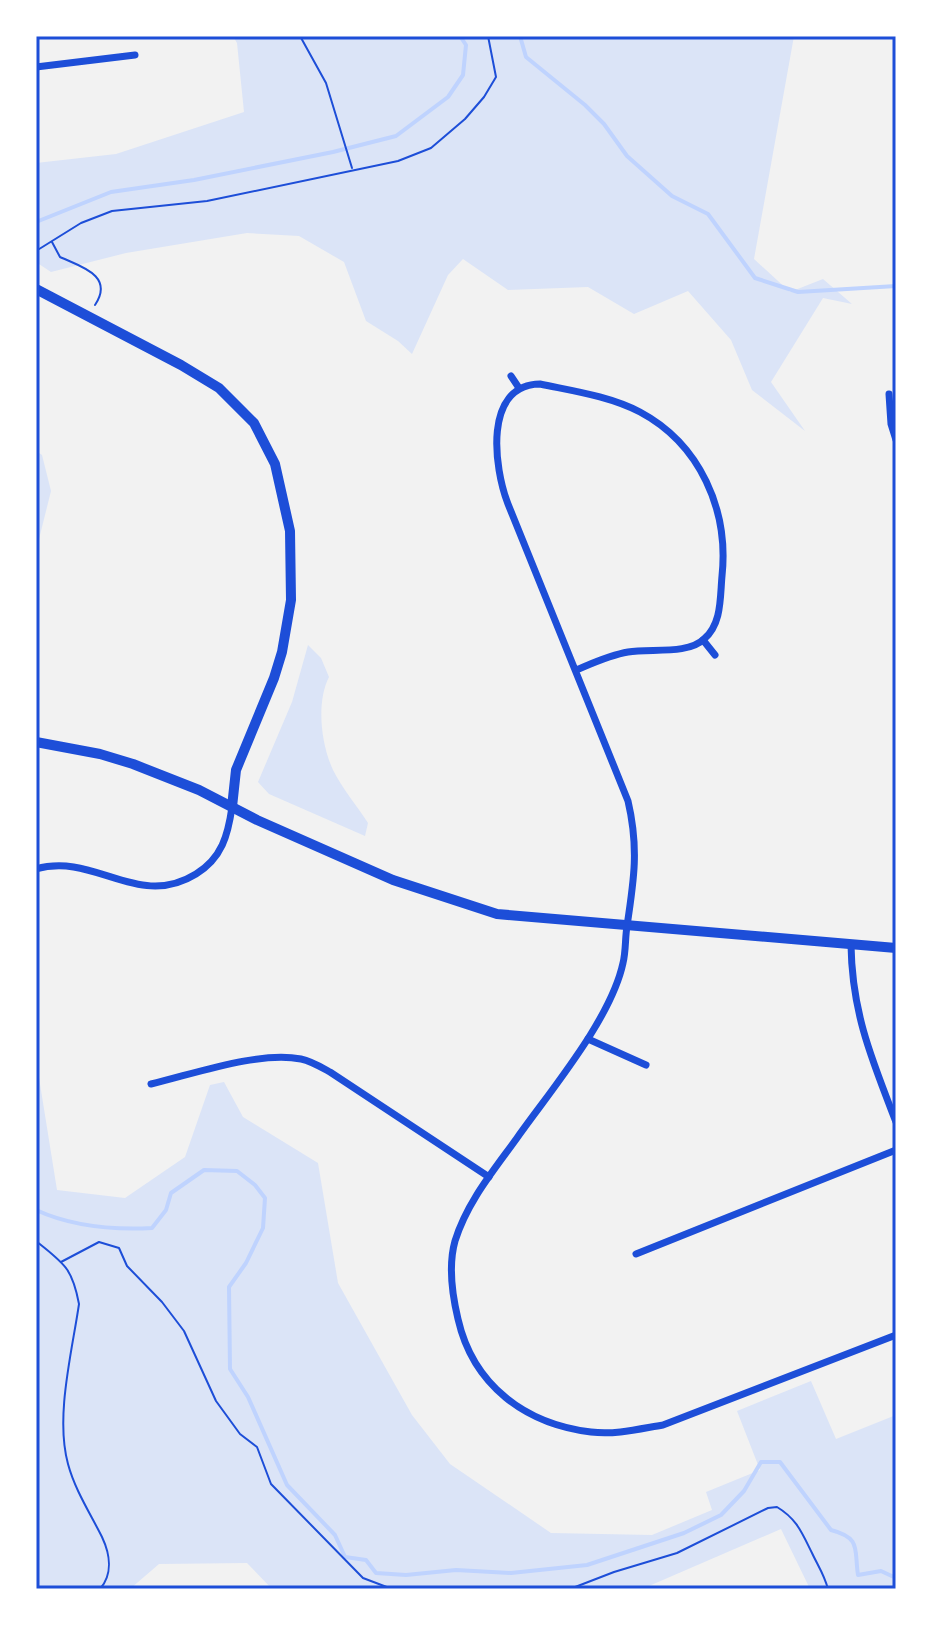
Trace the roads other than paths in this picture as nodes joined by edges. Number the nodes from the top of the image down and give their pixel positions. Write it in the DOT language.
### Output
graph roads {
  1 [pos="135,55"];
  2 [pos="36,67"];
  3 [pos="36,289"];
  4 [pos="511,376"];
  5 [pos="519,388"];
  6 [pos="889,394"];
  7 [pos="896,440"];
  8 [pos="703,640"];
  9 [pos="715,655"];
  10 [pos="576,670"];
  11 [pos="36,742"];
  12 [pos="232,807"];
  13 [pos="36,869"];
  14 [pos="627,926"];
  15 [pos="851,945"];
  16 [pos="896,948"];
  17 [pos="588,1039"];
  18 [pos="646,1065"];
  19 [pos="151,1084"];
  20 [pos="896,1122"];
  21 [pos="896,1150"];
  22 [pos="489,1177"];
  23 [pos="636,1254"];
  24 [pos="896,1335"];
  1 -- 2 [label="street"];
  3 -- 12 [label="main road"];
  4 -- 5 [label="street"];
  5 -- 8 [label="street"];
  5 -- 10 [label="street"];
  6 -- 7 [label="street"];
  8 -- 9 [label="street"];
  8 -- 10 [label="street"];
  10 -- 14 [label="street"];
  11 -- 12 [label="main road"];
  12 -- 13 [label="street"];
  12 -- 14 [label="main road"];
  14 -- 15 [label="main road"];
  14 -- 17 [label="street"];
  15 -- 16 [label="main road"];
  15 -- 20 [label="street"];
  17 -- 18 [label="street"];
  17 -- 22 [label="street"];
  19 -- 22 [label="street"];
  21 -- 23 [label="street"];
  22 -- 24 [label="street"];
}
